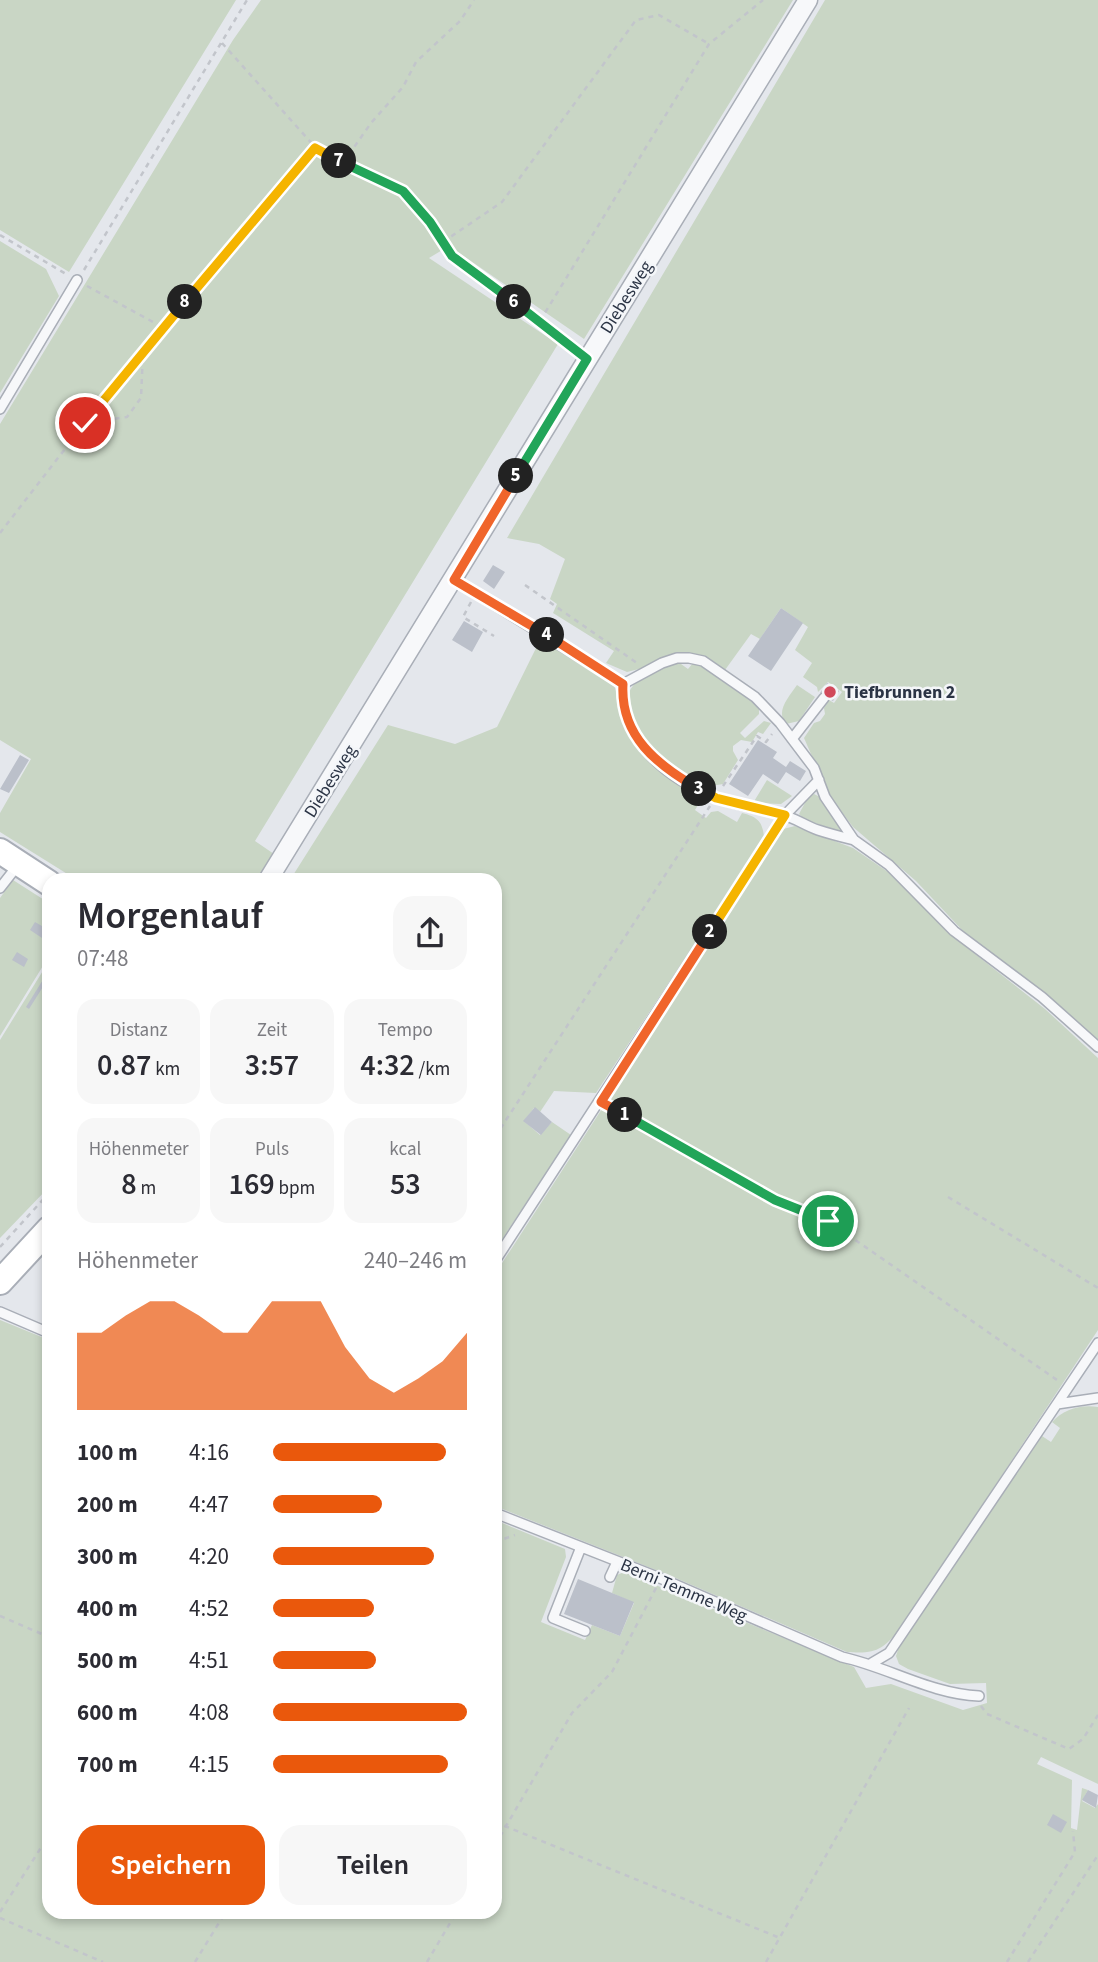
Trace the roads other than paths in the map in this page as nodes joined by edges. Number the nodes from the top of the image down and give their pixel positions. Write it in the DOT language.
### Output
graph roads {
  1 [pos="808,0"];
  2 [pos="77,280"];
  3 [pos="0,409"];
  4 [pos="454,580"];
  5 [pos="623,684"];
  6 [pos="824,698"];
  7 [pos="792,739"];
  8 [pos="819,780"];
  9 [pos="785,815"];
  10 [pos="854,840"];
  11 [pos="9,857"];
  12 [pos="272,873"];
  13 [pos="42,878"];
  14 [pos="0,888"];
  15 [pos="1098,1047"];
  16 [pos="42,1237"];
  17 [pos="502,1250"];
  18 [pos="0,1282"];
  19 [pos="0,1312"];
  20 [pos="42,1330"];
  21 [pos="1098,1343"];
  22 [pos="1098,1398"];
  23 [pos="1057,1404"];
  24 [pos="502,1516"];
  25 [pos="581,1547"];
  26 [pos="617,1562"];
  27 [pos="610,1577"];
  28 [pos="585,1631"];
  29 [pos="872,1663"];
  30 [pos="976,1696"];
  1 -- 4 [label="street, Diebesweg"];
  2 -- 3 [label="lane"];
  4 -- 5 [label="lane"];
  4 -- 12 [label="street, Diebesweg"];
  5 -- 7 [label="lane"];
  5 -- 9 [label="lane"];
  6 -- 7 [label="lane"];
  7 -- 8 [label="lane"];
  8 -- 9 [label="lane"];
  8 -- 10 [label="lane"];
  9 -- 10 [label="lane"];
  9 -- 17 [label="lane"];
  10 -- 15 [label="lane"];
  11 -- 13 [label="street"];
  11 -- 14 [label="lane"];
  16 -- 18 [label="street"];
  19 -- 20 [label="lane"];
  21 -- 23 [label="lane"];
  22 -- 23 [label="lane"];
  23 -- 29 [label="lane"];
  24 -- 25 [label="lane, Berni Temme Weg"];
  25 -- 26 [label="lane, Berni Temme Weg"];
  25 -- 28 [label="lane"];
  26 -- 27 [label="lane"];
  26 -- 29 [label="lane, Berni Temme Weg"];
  29 -- 30 [label="lane, Berni Temme Weg"];
}
